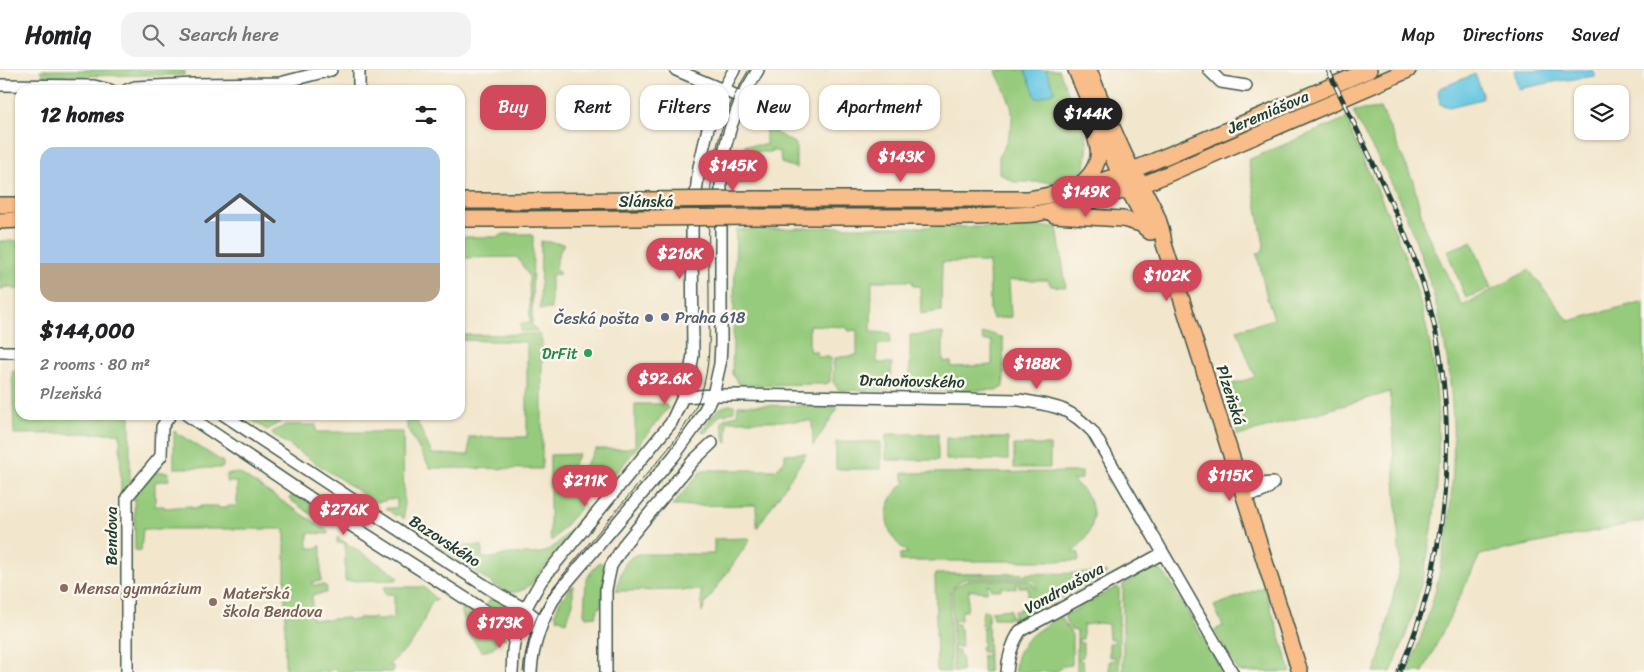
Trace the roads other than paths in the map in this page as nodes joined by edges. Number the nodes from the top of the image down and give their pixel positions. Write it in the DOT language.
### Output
graph roads {
  1 [pos="331,70"];
  2 [pos="358,70"];
  3 [pos="676,70"];
  4 [pos="734,70"];
  5 [pos="758,70"];
  6 [pos="1076,70"];
  7 [pos="1089,70"];
  8 [pos="1210,70"];
  9 [pos="1369,70"];
  10 [pos="1408,70"];
  11 [pos="0,85"];
  12 [pos="15,85"];
  13 [pos="174,85"];
  14 [pos="359,85"];
  15 [pos="710,85"];
  16 [pos="725,85"];
  17 [pos="749,85"];
  18 [pos="1246,86"];
  19 [pos="1084,90"];
  20 [pos="739,106"];
  21 [pos="708,130"];
  22 [pos="1127,173"];
  23 [pos="1135,187"];
  24 [pos="1067,192"];
  25 [pos="465,201"];
  26 [pos="0,205"];
  27 [pos="15,205"];
  28 [pos="1035,214"];
  29 [pos="465,219"];
  30 [pos="15,220"];
  31 [pos="0,221"];
  32 [pos="1151,232"];
  33 [pos="1164,244"];
  34 [pos="0,352"];
  35 [pos="15,352"];
  36 [pos="712,395"];
  37 [pos="684,397"];
  38 [pos="167,420"];
  39 [pos="194,420"];
  40 [pos="232,420"];
  41 [pos="712,443"];
  42 [pos="1163,553"];
  43 [pos="525,609"];
  44 [pos="542,624"];
  45 [pos="517,629"];
  46 [pos="127,672"];
  47 [pos="512,672"];
  48 [pos="531,672"];
  49 [pos="606,672"];
  50 [pos="1007,672"];
  51 [pos="1232,672"];
  52 [pos="1300,672"];
  1 -- 13 [label="street"];
  2 -- 14 [label="street"];
  3 -- 15 [label="street"];
  4 -- 16 [label="street"];
  5 -- 17 [label="street"];
  6 -- 19 [label="main road, Plzeňská"];
  7 -- 22 [label="main road, Plzeňská"];
  8 -- 18 [label="street"];
  9 -- 22 [label="main road, Jeremiášova"];
  10 -- 23 [label="main road, Jeremiášova"];
  11 -- 12 [label="street"];
  19 -- 22 [label="main road, Plzeňská"];
  19 -- 24 [label="main road"];
  20 -- 36 [label="street"];
  21 -- 37 [label="street"];
  22 -- 23 [label="main road, Plzeňská"];
  22 -- 24 [label="main road, Slánská"];
  23 -- 28 [label="main road, Slánská"];
  23 -- 32 [label="main road, Plzeňská"];
  23 -- 33 [label="main road, Plzeňská"];
  24 -- 25 [label="main road, Slánská, bridge"];
  26 -- 27 [label="main road"];
  28 -- 29 [label="main road, Slánská, bridge"];
  28 -- 32 [label="main road"];
  30 -- 31 [label="main road"];
  32 -- 33 [label="main road, Plzeňská"];
  33 -- 52 [label="main road, Plzeňská"];
  34 -- 35 [label="street"];
  36 -- 37 [label="street, Drahoňovského"];
  36 -- 42 [label="street, Drahoňovského"];
  36 -- 44 [label="street"];
  37 -- 43 [label="street"];
  38 -- 46 [label="street, Bendova"];
  39 -- 45 [label="street"];
  40 -- 43 [label="street, Bazovského"];
  41 -- 49 [label="street"];
  42 -- 50 [label="street, Vondroušova"];
  42 -- 51 [label="street, Drahoňovského"];
  43 -- 44 [label="street, Bazovského"];
  43 -- 45 [label="street"];
  44 -- 45 [label="street"];
  44 -- 48 [label="street"];
  45 -- 47 [label="street"];
}
